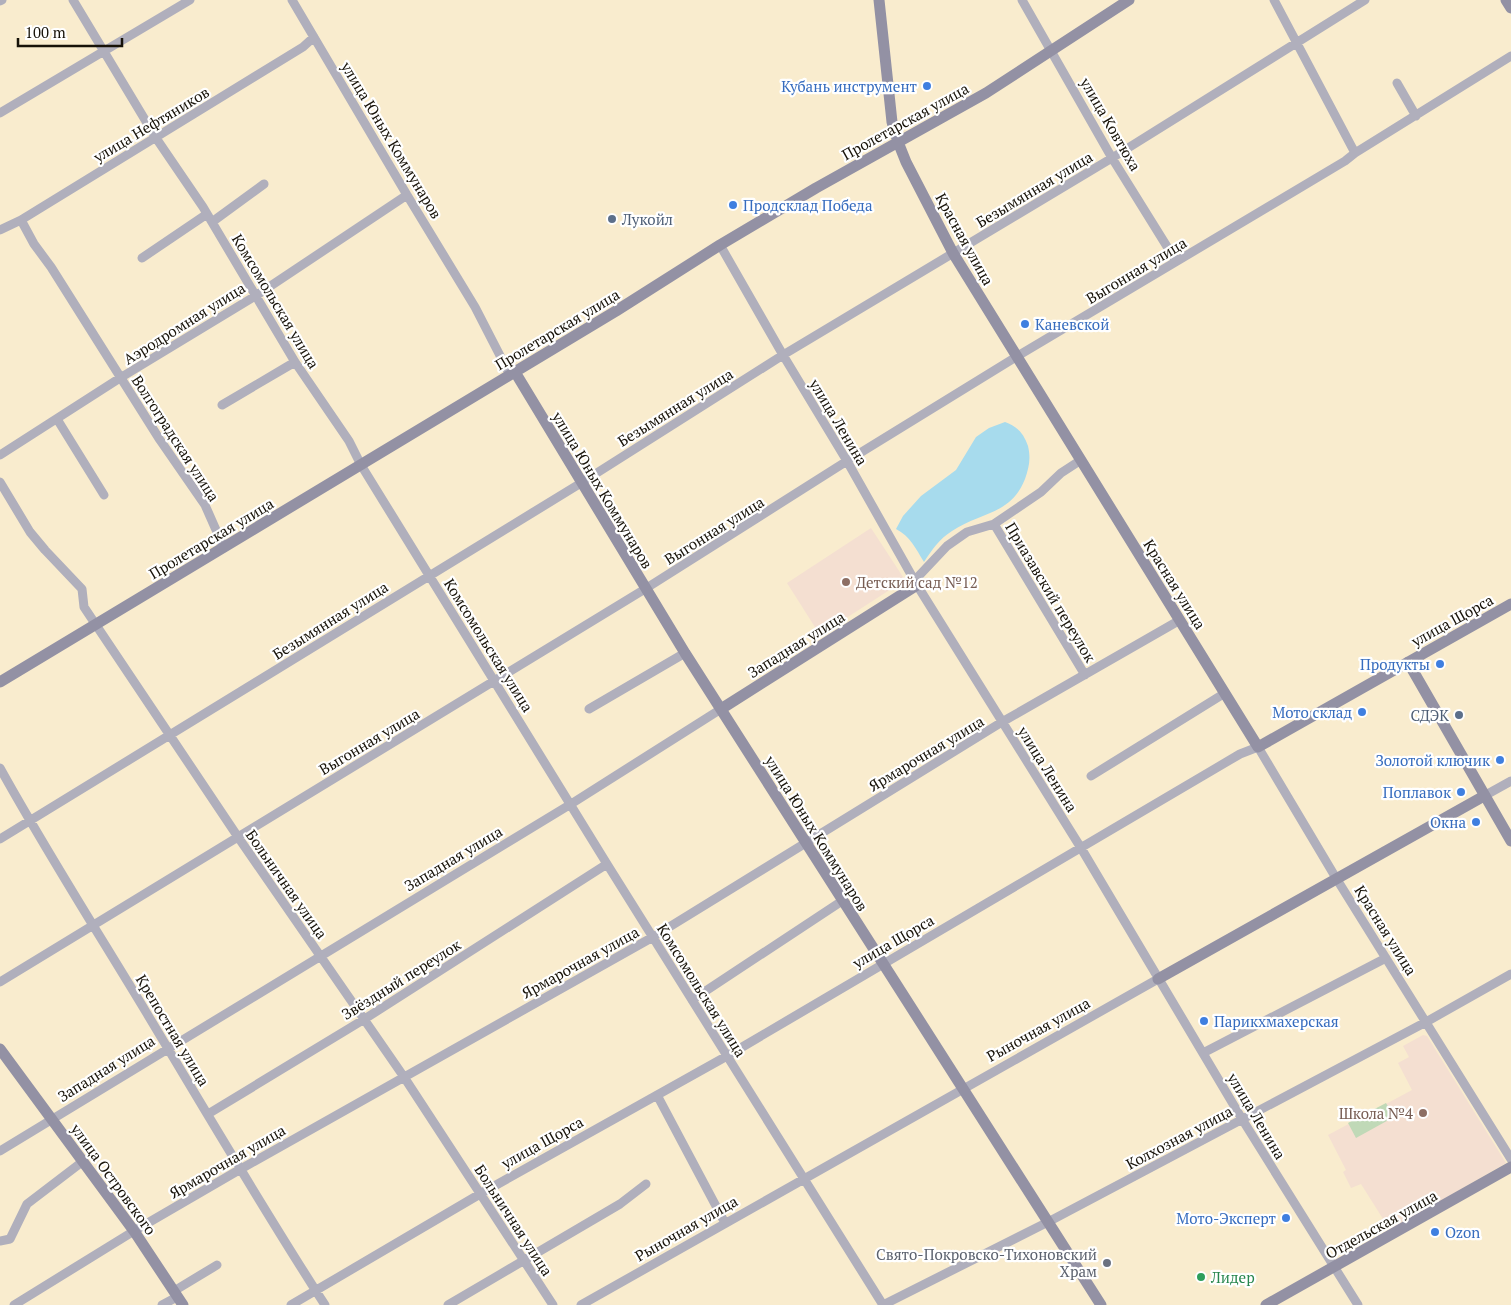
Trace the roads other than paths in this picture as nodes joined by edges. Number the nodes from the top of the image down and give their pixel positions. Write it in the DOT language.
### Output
graph roads {
  1 [pos="72,0"];
  2 [pos="190,0"];
  3 [pos="292,0"];
  4 [pos="879,0"];
  5 [pos="1022,0"];
  6 [pos="1129,0"];
  7 [pos="1274,0"];
  8 [pos="1365,0"];
  9 [pos="1506,0"];
  10 [pos="1511,8"];
  11 [pos="314,37"];
  12 [pos="1297,42"];
  13 [pos="1051,49"];
  14 [pos="104,52"];
  15 [pos="1511,56"];
  16 [pos="1397,83"];
  17 [pos="0,113"];
  18 [pos="1416,116"];
  19 [pos="156,138"];
  20 [pos="898,142"];
  21 [pos="1355,153"];
  22 [pos="1112,158"];
  23 [pos="264,184"];
  24 [pos="407,195"];
  25 [pos="210,218"];
  26 [pos="21,220"];
  27 [pos="0,230"];
  28 [pos="720,245"];
  29 [pos="953,253"];
  30 [pos="142,258"];
  31 [pos="1176,261"];
  32 [pos="257,294"];
  33 [pos="783,356"];
  34 [pos="1016,357"];
  35 [pos="296,362"];
  36 [pos="513,374"];
  37 [pos="120,378"];
  38 [pos="222,405"];
  39 [pos="57,419"];
  40 [pos="0,455"];
  41 [pos="1080,460"];
  42 [pos="847,461"];
  43 [pos="361,465"];
  44 [pos="0,482"];
  45 [pos="581,483"];
  46 [pos="104,495"];
  47 [pos="994,524"];
  48 [pos="224,548"];
  49 [pos="429,576"];
  50 [pos="916,583"];
  51 [pos="645,590"];
  52 [pos="1511,604"];
  53 [pos="1180,620"];
  54 [pos="96,625"];
  55 [pos="685,653"];
  56 [pos="1408,662"];
  57 [pos="1085,675"];
  58 [pos="495,680"];
  59 [pos="0,682"];
  60 [pos="1225,693"];
  61 [pos="589,709"];
  62 [pos="721,709"];
  63 [pos="1002,722"];
  64 [pos="170,735"];
  65 [pos="1258,747"];
  66 [pos="0,768"];
  67 [pos="1091,776"];
  68 [pos="1511,781"];
  69 [pos="1484,796"];
  70 [pos="570,804"];
  71 [pos="29,820"];
  72 [pos="238,837"];
  73 [pos="0,839"];
  74 [pos="1511,841"];
  75 [pos="805,842"];
  76 [pos="1081,848"];
  77 [pos="607,864"];
  78 [pos="1336,878"];
  79 [pos="842,902"];
  80 [pos="93,924"];
  81 [pos="653,937"];
  82 [pos="320,956"];
  83 [pos="1386,958"];
  84 [pos="882,964"];
  85 [pos="1511,974"];
  86 [pos="1158,979"];
  87 [pos="0,982"];
  88 [pos="692,1000"];
  89 [pos="363,1020"];
  90 [pos="1426,1022"];
  91 [pos="168,1048"];
  92 [pos="0,1049"];
  93 [pos="1203,1053"];
  94 [pos="727,1056"];
  95 [pos="404,1077"];
  96 [pos="963,1088"];
  97 [pos="657,1095"];
  98 [pos="208,1114"];
  99 [pos="1242,1119"];
  100 [pos="51,1120"];
  101 [pos="0,1151"];
  102 [pos="1511,1159"];
  103 [pos="82,1162"];
  104 [pos="1511,1167"];
  105 [pos="240,1170"];
  106 [pos="803,1179"];
  107 [pos="646,1184"];
  108 [pos="480,1194"];
  109 [pos="1048,1222"];
  110 [pos="725,1223"];
  111 [pos="134,1231"];
  112 [pos="0,1241"];
  113 [pos="524,1261"];
  114 [pos="217,1265"];
  115 [pos="1334,1268"];
  116 [pos="316,1291"];
  117 [pos="178,1297"];
  118 [pos="14,1305"];
  119 [pos="162,1305"];
  120 [pos="291,1305"];
  121 [pos="325,1305"];
  122 [pos="448,1305"];
  123 [pos="553,1305"];
  124 [pos="581,1305"];
  125 [pos="883,1305"];
  126 [pos="1100,1305"];
  127 [pos="1266,1305"];
  128 [pos="1358,1305"];
  1 -- 14 [label="street, Комсомольская улица"];
  2 -- 14 [label="street"];
  3 -- 11 [label="street, улица Юных Коммунаров"];
  4 -- 20 [label="street, Красная улица"];
  5 -- 13 [label="street, улица Ковтюха"];
  6 -- 13 [label="street, Пролетарская улица"];
  7 -- 12 [label="street"];
  8 -- 12 [label="street, Безымянная улица"];
  9 -- 10 [label="street"];
  11 -- 19 [label="street, улица Нефтяников"];
  11 -- 24 [label="street, улица Юных Коммунаров"];
  12 -- 21 [label="street"];
  12 -- 22 [label="street, Безымянная улица"];
  13 -- 20 [label="street, Пролетарская улица"];
  13 -- 22 [label="street, улица Ковтюха"];
  14 -- 17 [label="street"];
  14 -- 19 [label="street, Комсомольская улица"];
  15 -- 18 [label="street, Выгонная улица"];
  16 -- 18 [label="street"];
  18 -- 21 [label="street, Выгонная улица"];
  19 -- 25 [label="street, Комсомольская улица"];
  19 -- 26 [label="street, улица Нефтяников"];
  20 -- 28 [label="street, Пролетарская улица"];
  20 -- 29 [label="street, Красная улица"];
  21 -- 31 [label="street, Выгонная улица"];
  22 -- 29 [label="street, Безымянная улица"];
  22 -- 31 [label="street, улица Ковтюха"];
  23 -- 25 [label="street"];
  24 -- 32 [label="street, Аэродромная улица"];
  24 -- 36 [label="street, улица Юных Коммунаров"];
  25 -- 30 [label="street"];
  25 -- 32 [label="street, Комсомольская улица"];
  26 -- 27 [label="street, улица Нефтяников"];
  26 -- 37 [label="street, Волгоградская улица"];
  28 -- 33 [label="street, улица Ленина"];
  28 -- 36 [label="street, Пролетарская улица"];
  29 -- 33 [label="street, Безымянная улица"];
  29 -- 34 [label="street, Красная улица"];
  31 -- 34 [label="street, Выгонная улица"];
  32 -- 35 [label="street, Комсомольская улица"];
  32 -- 37 [label="street, Аэродромная улица"];
  33 -- 42 [label="street, улица Ленина"];
  33 -- 45 [label="street, Безымянная улица"];
  34 -- 41 [label="street, Красная улица"];
  34 -- 42 [label="street, Выгонная улица"];
  35 -- 38 [label="street"];
  35 -- 43 [label="street, Комсомольская улица"];
  36 -- 43 [label="street, Пролетарская улица"];
  36 -- 45 [label="street, улица Юных Коммунаров"];
  37 -- 39 [label="street, Аэродромная улица"];
  37 -- 48 [label="street, Волгоградская улица"];
  39 -- 40 [label="street, Аэродромная улица"];
  39 -- 46 [label="street"];
  41 -- 47 [label="street"];
  41 -- 53 [label="street, Красная улица"];
  42 -- 50 [label="street, улица Ленина"];
  42 -- 51 [label="street, Выгонная улица"];
  43 -- 48 [label="street, Пролетарская улица"];
  43 -- 49 [label="street, Комсомольская улица"];
  44 -- 54 [label="street, Больничная улица"];
  45 -- 49 [label="street, Безымянная улица"];
  45 -- 51 [label="street, улица Юных Коммунаров"];
  47 -- 50 [label="street"];
  47 -- 57 [label="street, Приазавский переулок"];
  48 -- 54 [label="street, Пролетарская улица"];
  49 -- 58 [label="street, Комсомольская улица"];
  49 -- 64 [label="street, Безымянная улица"];
  50 -- 62 [label="street, Западная улица"];
  50 -- 63 [label="street, улица Ленина"];
  51 -- 55 [label="street, улица Юных Коммунаров"];
  51 -- 58 [label="street, Выгонная улица"];
  52 -- 56 [label="street, улица Щорса"];
  53 -- 57 [label="street, Ярмарочная улица"];
  53 -- 60 [label="street, Красная улица"];
  54 -- 59 [label="street, Пролетарская улица"];
  54 -- 64 [label="street, Больничная улица"];
  55 -- 61 [label="street"];
  55 -- 62 [label="street, улица Юных Коммунаров"];
  56 -- 65 [label="street, улица Щорса"];
  56 -- 69 [label="street"];
  57 -- 63 [label="street, Ярмарочная улица"];
  58 -- 70 [label="street, Комсомольская улица"];
  58 -- 72 [label="street, Выгонная улица"];
  60 -- 65 [label="street, Красная улица"];
  60 -- 67 [label="street"];
  62 -- 70 [label="street, Западная улица"];
  62 -- 75 [label="street, улица Юных Коммунаров"];
  63 -- 75 [label="street, Ярмарочная улица"];
  63 -- 76 [label="street, улица Ленина"];
  64 -- 71 [label="street, Безымянная улица"];
  64 -- 72 [label="street, Больничная улица"];
  65 -- 76 [label="street, улица Щорса"];
  65 -- 78 [label="street, Красная улица"];
  66 -- 71 [label="street, Крепостная улица"];
  68 -- 69 [label="street, Рыночная улица"];
  69 -- 74 [label="street"];
  69 -- 78 [label="street, Рыночная улица"];
  70 -- 77 [label="street, Комсомольская улица"];
  70 -- 82 [label="street, Западная улица"];
  71 -- 73 [label="street, Безымянная улица"];
  71 -- 80 [label="street, Крепостная улица"];
  72 -- 80 [label="street, Выгонная улица"];
  72 -- 82 [label="street, Больничная улица"];
  75 -- 79 [label="street, улица Юных Коммунаров"];
  75 -- 81 [label="street, Ярмарочная улица"];
  76 -- 84 [label="street, улица Щорса"];
  76 -- 86 [label="street, улица Ленина"];
  77 -- 81 [label="street, Комсомольская улица"];
  77 -- 89 [label="street, Звёздный переулок"];
  78 -- 83 [label="street, Красная улица"];
  78 -- 86 [label="street, Рыночная улица"];
  79 -- 84 [label="street, улица Юных Коммунаров"];
  79 -- 88 [label="street"];
  80 -- 87 [label="street, Выгонная улица"];
  80 -- 91 [label="street, Крепостная улица"];
  81 -- 88 [label="street, Комсомольская улица"];
  81 -- 95 [label="street, Ярмарочная улица"];
  82 -- 89 [label="street, Больничная улица"];
  82 -- 91 [label="street, Западная улица"];
  83 -- 90 [label="street, Красная улица"];
  83 -- 93 [label="street"];
  84 -- 94 [label="street, улица Щорса"];
  84 -- 96 [label="street, улица Юных Коммунаров"];
  85 -- 90 [label="street, Колхозная улица"];
  86 -- 93 [label="street, улица Ленина"];
  86 -- 96 [label="street, Рыночная улица"];
  88 -- 94 [label="street, Комсомольская улица"];
  89 -- 95 [label="street, Больничная улица"];
  89 -- 98 [label="street, Звёздный переулок"];
  90 -- 99 [label="street, Колхозная улица"];
  90 -- 102 [label="street, Красная улица"];
  91 -- 98 [label="street, Крепостная улица"];
  91 -- 100 [label="street, Западная улица"];
  92 -- 100 [label="street, улица Островского"];
  93 -- 99 [label="street, улица Ленина"];
  94 -- 97 [label="street, улица Щорса"];
  94 -- 106 [label="street, Комсомольская улица"];
  95 -- 105 [label="street, Ярмарочная улица"];
  95 -- 108 [label="street, Больничная улица"];
  96 -- 106 [label="street, Рыночная улица"];
  96 -- 109 [label="street, улица Юных Коммунаров"];
  97 -- 108 [label="street, улица Щорса"];
  97 -- 110 [label="street"];
  98 -- 105 [label="street, Крепостная улица"];
  99 -- 109 [label="street, Колхозная улица"];
  99 -- 115 [label="street, улица Ленина"];
  100 -- 101 [label="street, Западная улица"];
  100 -- 103 [label="street, улица Островского"];
  103 -- 111 [label="street, улица Островского"];
  103 -- 112 [label="street"];
  104 -- 115 [label="street, Отдельская улица"];
  105 -- 111 [label="street, Ярмарочная улица"];
  105 -- 116 [label="street, Крепостная улица"];
  106 -- 110 [label="street, Рыночная улица"];
  106 -- 125 [label="street, Комсомольская улица"];
  107 -- 113 [label="street"];
  108 -- 113 [label="street, Больничная улица"];
  108 -- 116 [label="street, улица Щорса"];
  109 -- 125 [label="street, Колхозная улица"];
  109 -- 126 [label="street, улица Юных Коммунаров"];
  110 -- 124 [label="street, Рыночная улица"];
  111 -- 117 [label="street, улица Островского"];
  111 -- 118 [label="street, Ярмарочная улица"];
  113 -- 122 [label="street"];
  113 -- 123 [label="street, Больничная улица"];
  114 -- 117 [label="street"];
  115 -- 127 [label="street, Отдельская улица"];
  115 -- 128 [label="street, улица Ленина"];
  116 -- 120 [label="street, улица Щорса"];
  116 -- 121 [label="street, Крепостная улица"];
  117 -- 119 [label="street"];
}
